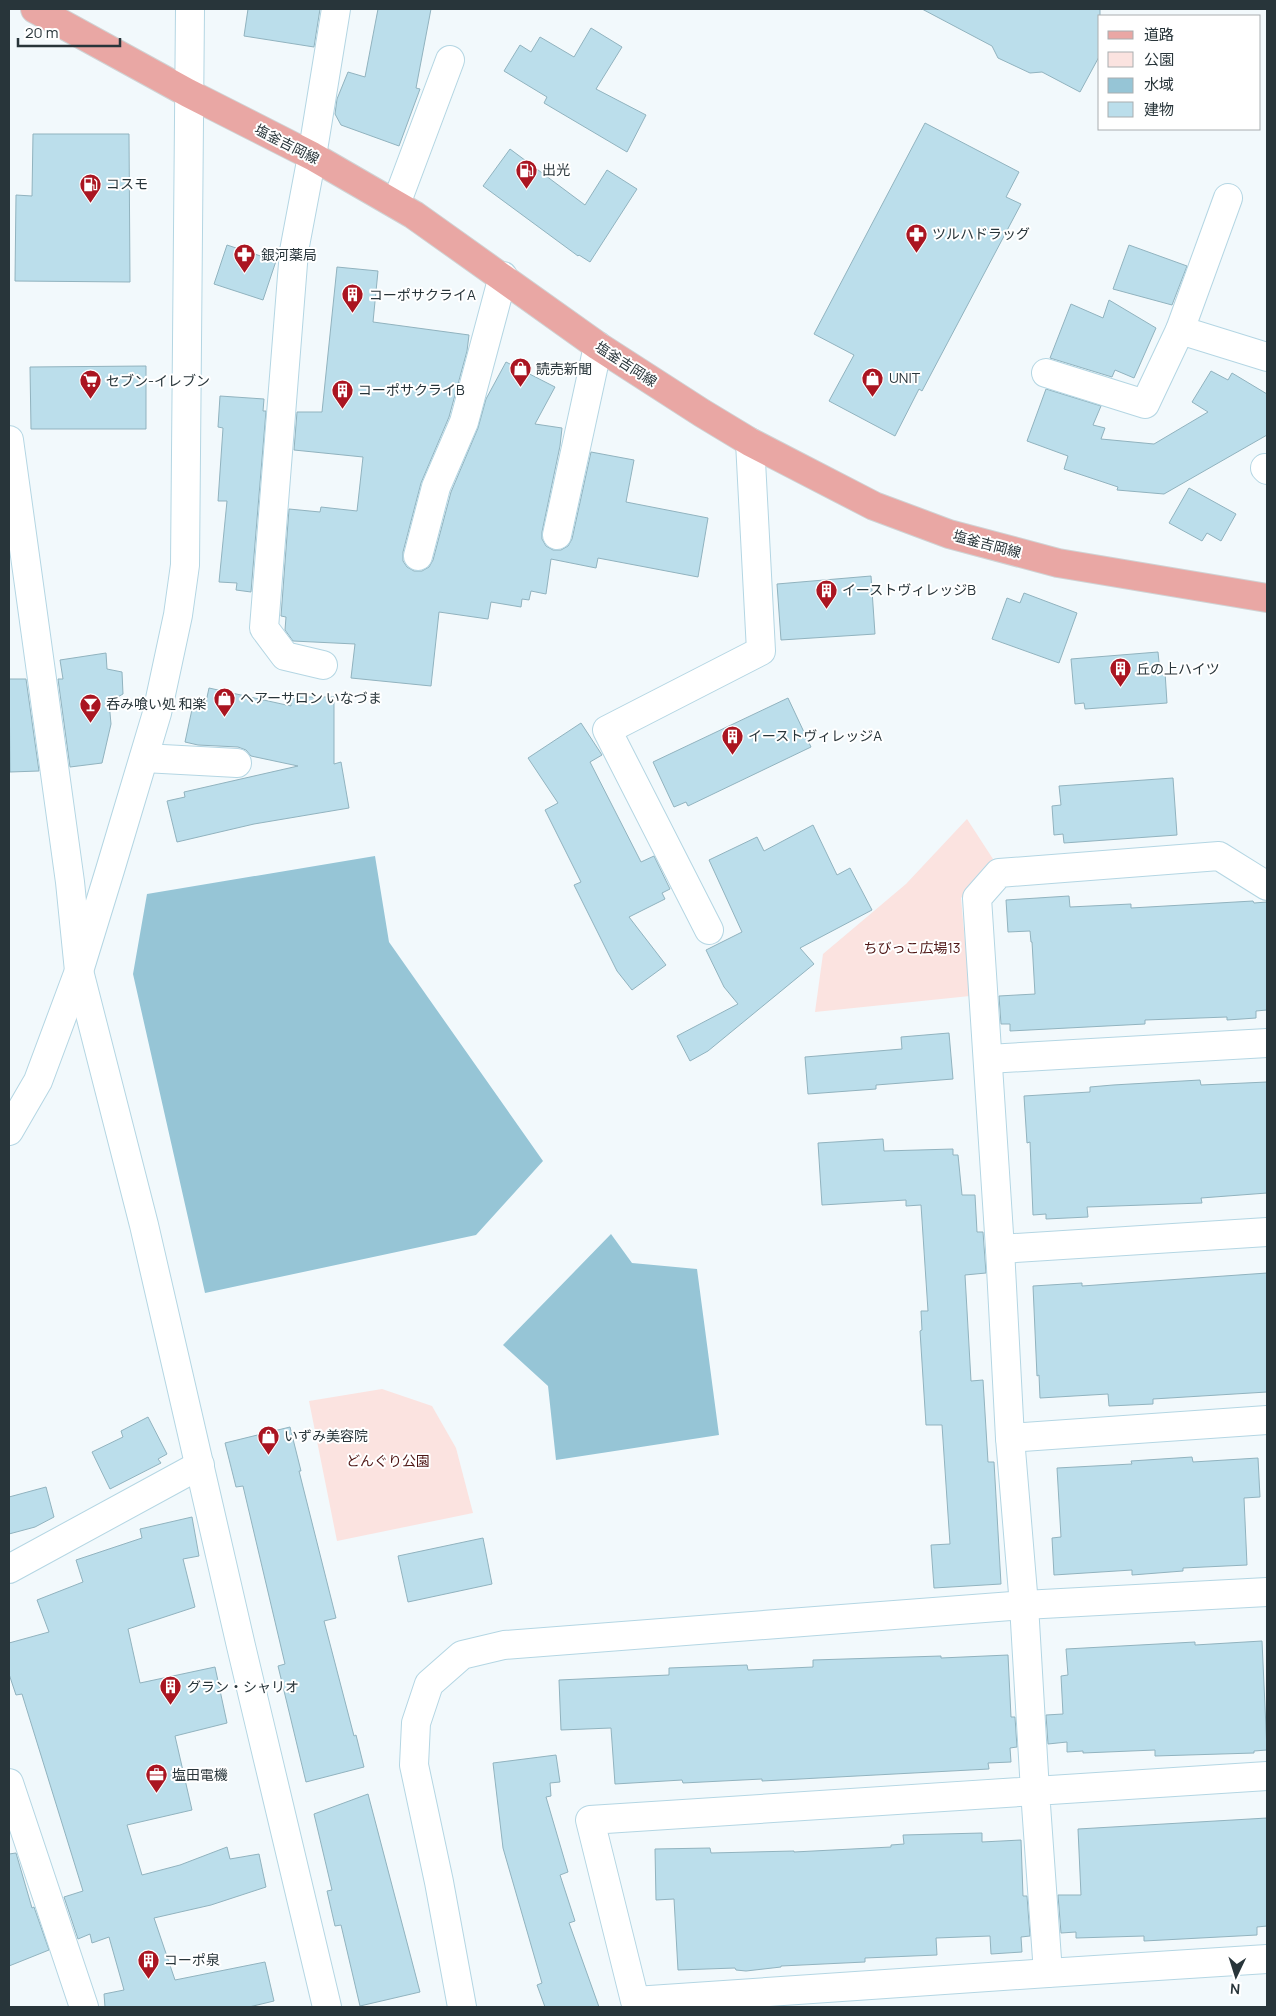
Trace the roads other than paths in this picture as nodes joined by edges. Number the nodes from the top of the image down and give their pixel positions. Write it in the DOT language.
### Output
graph roads {
  1 [pos="35,9"];
  2 [pos="190,9"];
  3 [pos="336,9"];
  4 [pos="450,60"];
  5 [pos="188,93"];
  6 [pos="312,156"];
  7 [pos="1228,198"];
  8 [pos="396,204"];
  9 [pos="502,276"];
  10 [pos="1180,330"];
  11 [pos="598,346"];
  12 [pos="1267,357"];
  13 [pos="1046,373"];
  14 [pos="9,440"];
  15 [pos="750,442"];
  16 [pos="557,535"];
  17 [pos="418,556"];
  18 [pos="1267,598"];
  19 [pos="323,665"];
  20 [pos="144,758"];
  21 [pos="237,763"];
  22 [pos="1267,886"];
  23 [pos="710,930"];
  24 [pos="79,971"];
  25 [pos="1267,1043"];
  26 [pos="988,1059"];
  27 [pos="9,1130"];
  28 [pos="1267,1232"];
  29 [pos="1000,1249"];
  30 [pos="1267,1420"];
  31 [pos="1010,1438"];
  32 [pos="200,1465"];
  33 [pos="9,1569"];
  34 [pos="1267,1592"];
  35 [pos="1024,1605"];
  36 [pos="1267,1776"];
  37 [pos="9,1783"];
  38 [pos="1035,1792"];
  39 [pos="1267,1959"];
  40 [pos="1048,1973"];
  41 [pos="84,2007"];
  42 [pos="327,2007"];
  43 [pos="462,2007"];
  1 -- 5 [label="main road, 塩釜吉岡線"];
  2 -- 5 [label="street"];
  3 -- 6 [label="street"];
  4 -- 8 [label="street"];
  5 -- 6 [label="main road, 塩釜吉岡線"];
  5 -- 20 [label="street"];
  6 -- 8 [label="main road, 塩釜吉岡線"];
  6 -- 19 [label="street"];
  7 -- 10 [label="street"];
  8 -- 9 [label="main road, 塩釜吉岡線"];
  9 -- 11 [label="main road, 塩釜吉岡線"];
  9 -- 17 [label="street"];
  10 -- 12 [label="street"];
  10 -- 13 [label="street"];
  11 -- 15 [label="main road, 塩釜吉岡線"];
  11 -- 16 [label="street"];
  14 -- 24 [label="street"];
  15 -- 18 [label="main road, 塩釜吉岡線"];
  15 -- 23 [label="street"];
  20 -- 21 [label="street"];
  20 -- 24 [label="street"];
  22 -- 26 [label="street"];
  24 -- 27 [label="street"];
  24 -- 32 [label="street"];
  25 -- 26 [label="street"];
  26 -- 29 [label="street"];
  28 -- 29 [label="street"];
  29 -- 31 [label="street"];
  30 -- 31 [label="street"];
  31 -- 35 [label="street"];
  32 -- 33 [label="street"];
  32 -- 42 [label="street"];
  34 -- 35 [label="street"];
  35 -- 38 [label="street"];
  35 -- 43 [label="street"];
  36 -- 38 [label="street"];
  37 -- 41 [label="street"];
  38 -- 40 [label="street"];
  38 -- 40 [label="street"];
  39 -- 40 [label="street"];
}
